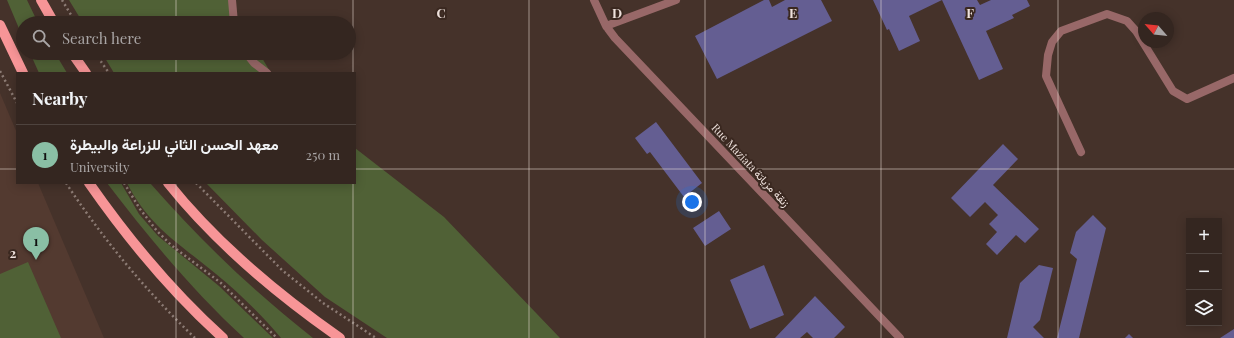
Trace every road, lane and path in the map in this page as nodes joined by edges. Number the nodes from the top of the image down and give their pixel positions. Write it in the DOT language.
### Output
graph roads {
  1 [pos="41,0"];
  2 [pos="62,0"];
  3 [pos="232,0"];
  4 [pos="594,0"];
  5 [pos="676,0"];
  6 [pos="50,16"];
  7 [pos="72,16"];
  8 [pos="233,16"];
  9 [pos="0,25"];
  10 [pos="606,26"];
  11 [pos="16,58"];
  12 [pos="17,60"];
  13 [pos="77,60"];
  14 [pos="100,60"];
  15 [pos="252,60"];
  16 [pos="0,71"];
  17 [pos="23,72"];
  18 [pos="85,72"];
  19 [pos="108,72"];
  20 [pos="266,72"];
  21 [pos="1234,78"];
  22 [pos="16,101"];
  23 [pos="1081,152"];
  24 [pos="67,184"];
  25 [pos="90,184"];
  26 [pos="125,184"];
  27 [pos="169,184"];
  28 [pos="197,184"];
  29 [pos="195,338"];
  30 [pos="223,338"];
  31 [pos="277,338"];
  32 [pos="340,338"];
  33 [pos="376,338"];
  34 [pos="900,338"];
  1 -- 6 [label="main road"];
  2 -- 7 [label="path"];
  3 -- 8 [label="street"];
  4 -- 10 [label="street, Rue Maziata زنقة مزياتة"];
  5 -- 10 [label="street"];
  9 -- 11 [label="main road"];
  10 -- 34 [label="street, Rue Maziata زنقة مزياتة"];
  12 -- 17 [label="main road"];
  13 -- 18 [label="main road"];
  14 -- 19 [label="path"];
  15 -- 20 [label="street"];
  16 -- 22 [label="path"];
  21 -- 23 [label="street"];
  24 -- 29 [label="path"];
  25 -- 30 [label="main road"];
  26 -- 31 [label="path"];
  27 -- 32 [label="main road"];
  28 -- 33 [label="path"];
}
